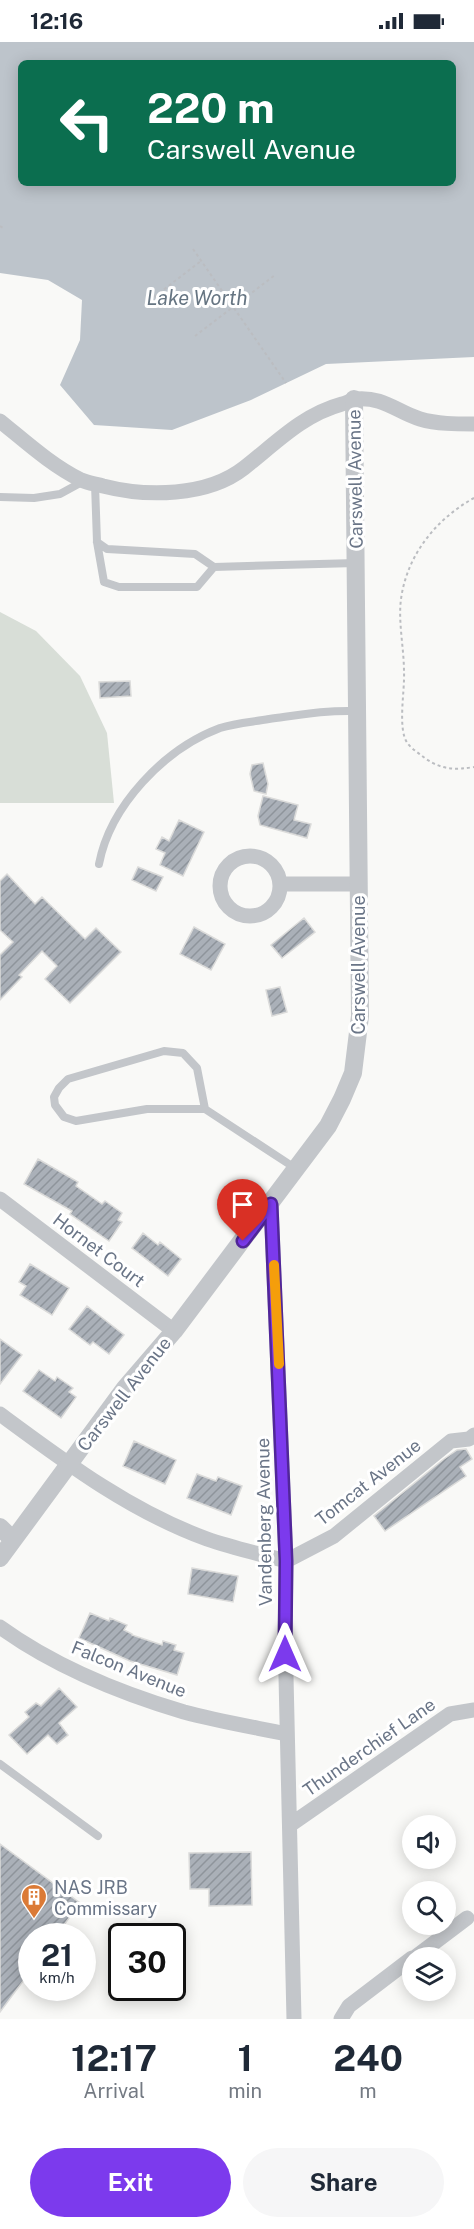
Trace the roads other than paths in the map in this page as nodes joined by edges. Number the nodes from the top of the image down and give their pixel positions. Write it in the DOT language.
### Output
graph roads {
  1 [pos="354,399"];
  2 [pos="0,421"];
  3 [pos="474,424"];
  4 [pos="89,483"];
  5 [pos="0,497"];
  6 [pos="98,542"];
  7 [pos="356,563"];
  8 [pos="214,567"];
  9 [pos="356,711"];
  10 [pos="99,864"];
  11 [pos="280,884"];
  12 [pos="358,884"];
  13 [pos="205,1109"];
  14 [pos="297,1169"];
  15 [pos="0,1199"];
  16 [pos="271,1204"];
  17 [pos="174,1331"];
  18 [pos="0,1414"];
  19 [pos="474,1435"];
  20 [pos="69,1466"];
  21 [pos="0,1527"];
  22 [pos="13,1540"];
  23 [pos="0,1558"];
  24 [pos="286,1561"];
  25 [pos="0,1627"];
  26 [pos="474,1710"];
  27 [pos="287,1734"];
  28 [pos="0,1764"];
  29 [pos="291,1825"];
  30 [pos="98,1836"];
  31 [pos="467,1918"];
  32 [pos="428,1947"];
  33 [pos="402,1966"];
  34 [pos="294,2019"];
  35 [pos="341,2019"];
  1 -- 3 [label="street"];
  1 -- 4 [label="street"];
  1 -- 7 [label="street, Carswell Avenue"];
  2 -- 4 [label="street"];
  4 -- 5 [label="lane"];
  4 -- 6 [label="lane"];
  6 -- 8 [label="lane"];
  6 -- 8 [label="lane"];
  7 -- 8 [label="lane"];
  7 -- 9 [label="street, Carswell Avenue"];
  9 -- 10 [label="lane"];
  9 -- 12 [label="street, Carswell Avenue"];
  11 -- 11 [label="street"];
  11 -- 12 [label="street"];
  12 -- 14 [label="street, Carswell Avenue"];
  13 -- 13 [label="lane"];
  13 -- 14 [label="lane"];
  14 -- 16 [label="street, Carswell Avenue"];
  15 -- 17 [label="street, Hornet Court"];
  16 -- 17 [label="street, Carswell Avenue"];
  16 -- 24 [label="street, Vandenberg Avenue"];
  17 -- 20 [label="street, Carswell Avenue"];
  18 -- 20 [label="street"];
  19 -- 24 [label="street, Tomcat Avenue"];
  20 -- 22 [label="street, Carswell Avenue"];
  20 -- 24 [label="street"];
  21 -- 22 [label="street"];
  22 -- 23 [label="street, Carswell Avenue"];
  24 -- 27 [label="street, Vandenberg Avenue"];
  25 -- 27 [label="street, Falcon Avenue"];
  26 -- 29 [label="street, Thunderchief Lane"];
  27 -- 29 [label="street, Vandenberg Avenue"];
  28 -- 30 [label="lane"];
  29 -- 34 [label="street, Vandenberg Avenue"];
  31 -- 32 [label="street"];
  33 -- 35 [label="street"];
}
